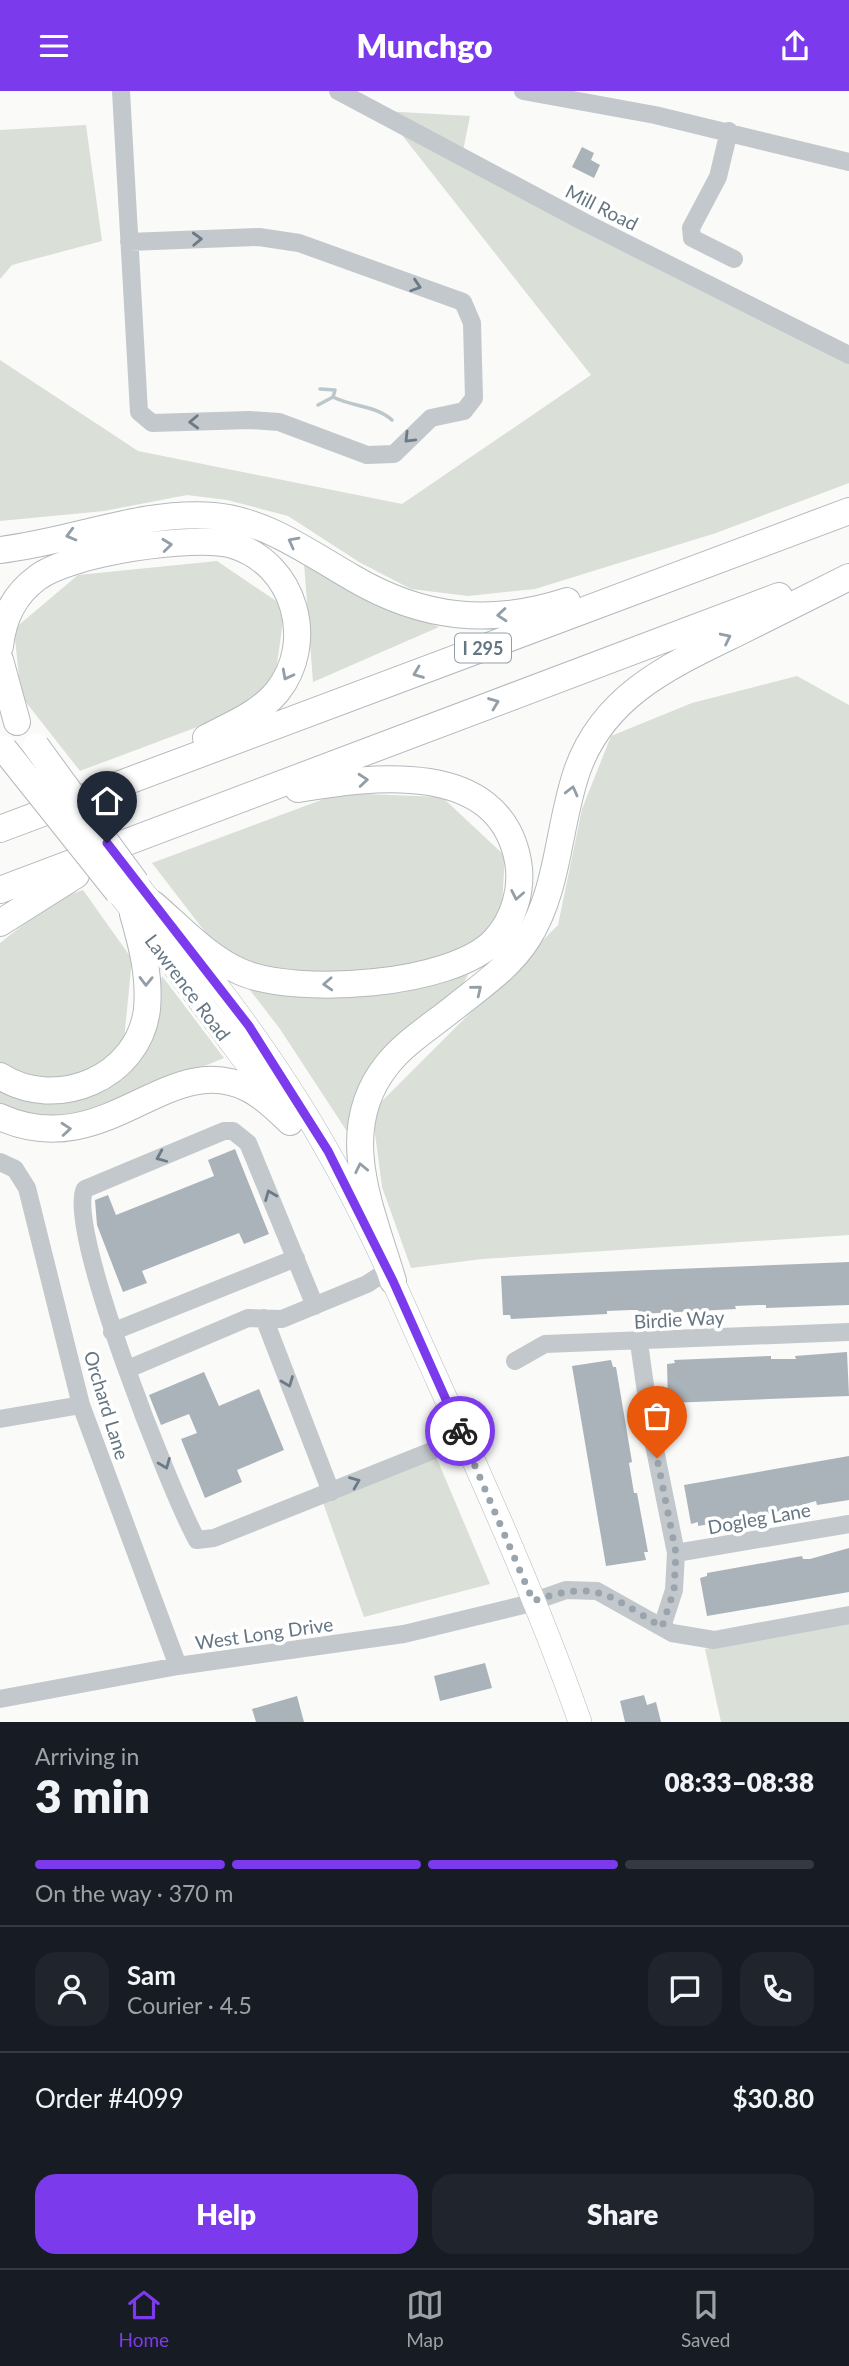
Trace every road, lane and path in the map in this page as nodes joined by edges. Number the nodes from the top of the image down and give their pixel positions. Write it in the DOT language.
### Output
graph roads {
  1 [pos="121,91"];
  2 [pos="338,91"];
  3 [pos="523,91"];
  4 [pos="593,97"];
  5 [pos="729,131"];
  6 [pos="849,162"];
  7 [pos="128,242"];
  8 [pos="734,259"];
  9 [pos="849,355"];
  10 [pos="849,512"];
  11 [pos="0,550"];
  12 [pos="849,569"];
  13 [pos="849,577"];
  14 [pos="0,646"];
  15 [pos="0,660"];
  16 [pos="0,701"];
  17 [pos="17,722"];
  18 [pos="2,746"];
  19 [pos="118,785"];
  20 [pos="61,806"];
  21 [pos="0,816"];
  22 [pos="178,823"];
  23 [pos="0,829"];
  24 [pos="129,841"];
  25 [pos="127,887"];
  26 [pos="0,890"];
  27 [pos="143,909"];
  28 [pos="0,923"];
  29 [pos="0,1076"];
  30 [pos="0,1117"];
  31 [pos="290,1122"];
  32 [pos="0,1162"];
  33 [pos="370,1236"];
  34 [pos="296,1258"];
  35 [pos="390,1276"];
  36 [pos="315,1306"];
  37 [pos="264,1318"];
  38 [pos="112,1332"];
  39 [pos="849,1332"];
  40 [pos="639,1343"];
  41 [pos="515,1361"];
  42 [pos="128,1369"];
  43 [pos="80,1405"];
  44 [pos="0,1419"];
  45 [pos="464,1438"];
  46 [pos="331,1492"];
  47 [pos="849,1524"];
  48 [pos="676,1553"];
  49 [pos="533,1601"];
  50 [pos="849,1615"];
  51 [pos="662,1627"];
  52 [pos="178,1666"];
  53 [pos="0,1699"];
  54 [pos="580,1722"];
  1 -- 7 [label="street"];
  2 -- 9 [label="street, Mill Road"];
  3 -- 4 [label="street"];
  4 -- 5 [label="street"];
  5 -- 6 [label="street"];
  5 -- 8 [label="street"];
  7 -- 7 [label="street, one-way"];
  10 -- 11 [label="highway, one-way"];
  10 -- 19 [label="highway, I 295, one-way"];
  22 -- 12 [label="highway, one-way"];
  35 -- 13 [label="highway, one-way"];
  14 -- 19 [label="highway, one-way"];
  15 -- 17 [label="highway"];
  16 -- 17 [label="highway, Lawrence Road"];
  17 -- 25 [label="highway, Lawrence Road, bridge"];
  18 -- 25 [label="highway, Lawrence Road, bridge"];
  19 -- 20 [label="highway, I 295"];
  20 -- 21 [label="highway"];
  20 -- 23 [label="highway, I 295"];
  22 -- 24 [label="highway"];
  22 -- 27 [label="highway, one-way"];
  24 -- 26 [label="highway"];
  24 -- 28 [label="highway"];
  25 -- 27 [label="main road, Lawrence Road"];
  27 -- 29 [label="highway, one-way"];
  27 -- 31 [label="main road, Lawrence Road"];
  27 -- 33 [label="main road, Lawrence Road"];
  30 -- 31 [label="highway, one-way"];
  31 -- 33 [label="main road, Lawrence Road"];
  32 -- 43 [label="street, Orchard Lane"];
  33 -- 35 [label="main road, Lawrence Road"];
  34 -- 36 [label="street"];
  34 -- 38 [label="street"];
  34 -- 38 [label="street, one-way"];
  35 -- 36 [label="street"];
  35 -- 45 [label="main road, Lawrence Road"];
  36 -- 37 [label="street"];
  37 -- 42 [label="street"];
  37 -- 46 [label="street, one-way"];
  38 -- 42 [label="street"];
  39 -- 40 [label="street, Birdie Way"];
  40 -- 41 [label="street, Birdie Way"];
  40 -- 48 [label="street"];
  42 -- 46 [label="street, one-way"];
  43 -- 44 [label="street"];
  43 -- 52 [label="street, Orchard Lane"];
  46 -- 45 [label="street, one-way"];
  45 -- 49 [label="main road, Lawrence Road"];
  47 -- 48 [label="street, Dogleg Lane"];
  48 -- 51 [label="street"];
  49 -- 51 [label="street, West Long Drive"];
  49 -- 52 [label="street, West Long Drive"];
  49 -- 54 [label="main road, Lawrence Road"];
  50 -- 51 [label="street, West Long Drive"];
  52 -- 53 [label="street, West Long Drive"];
}
